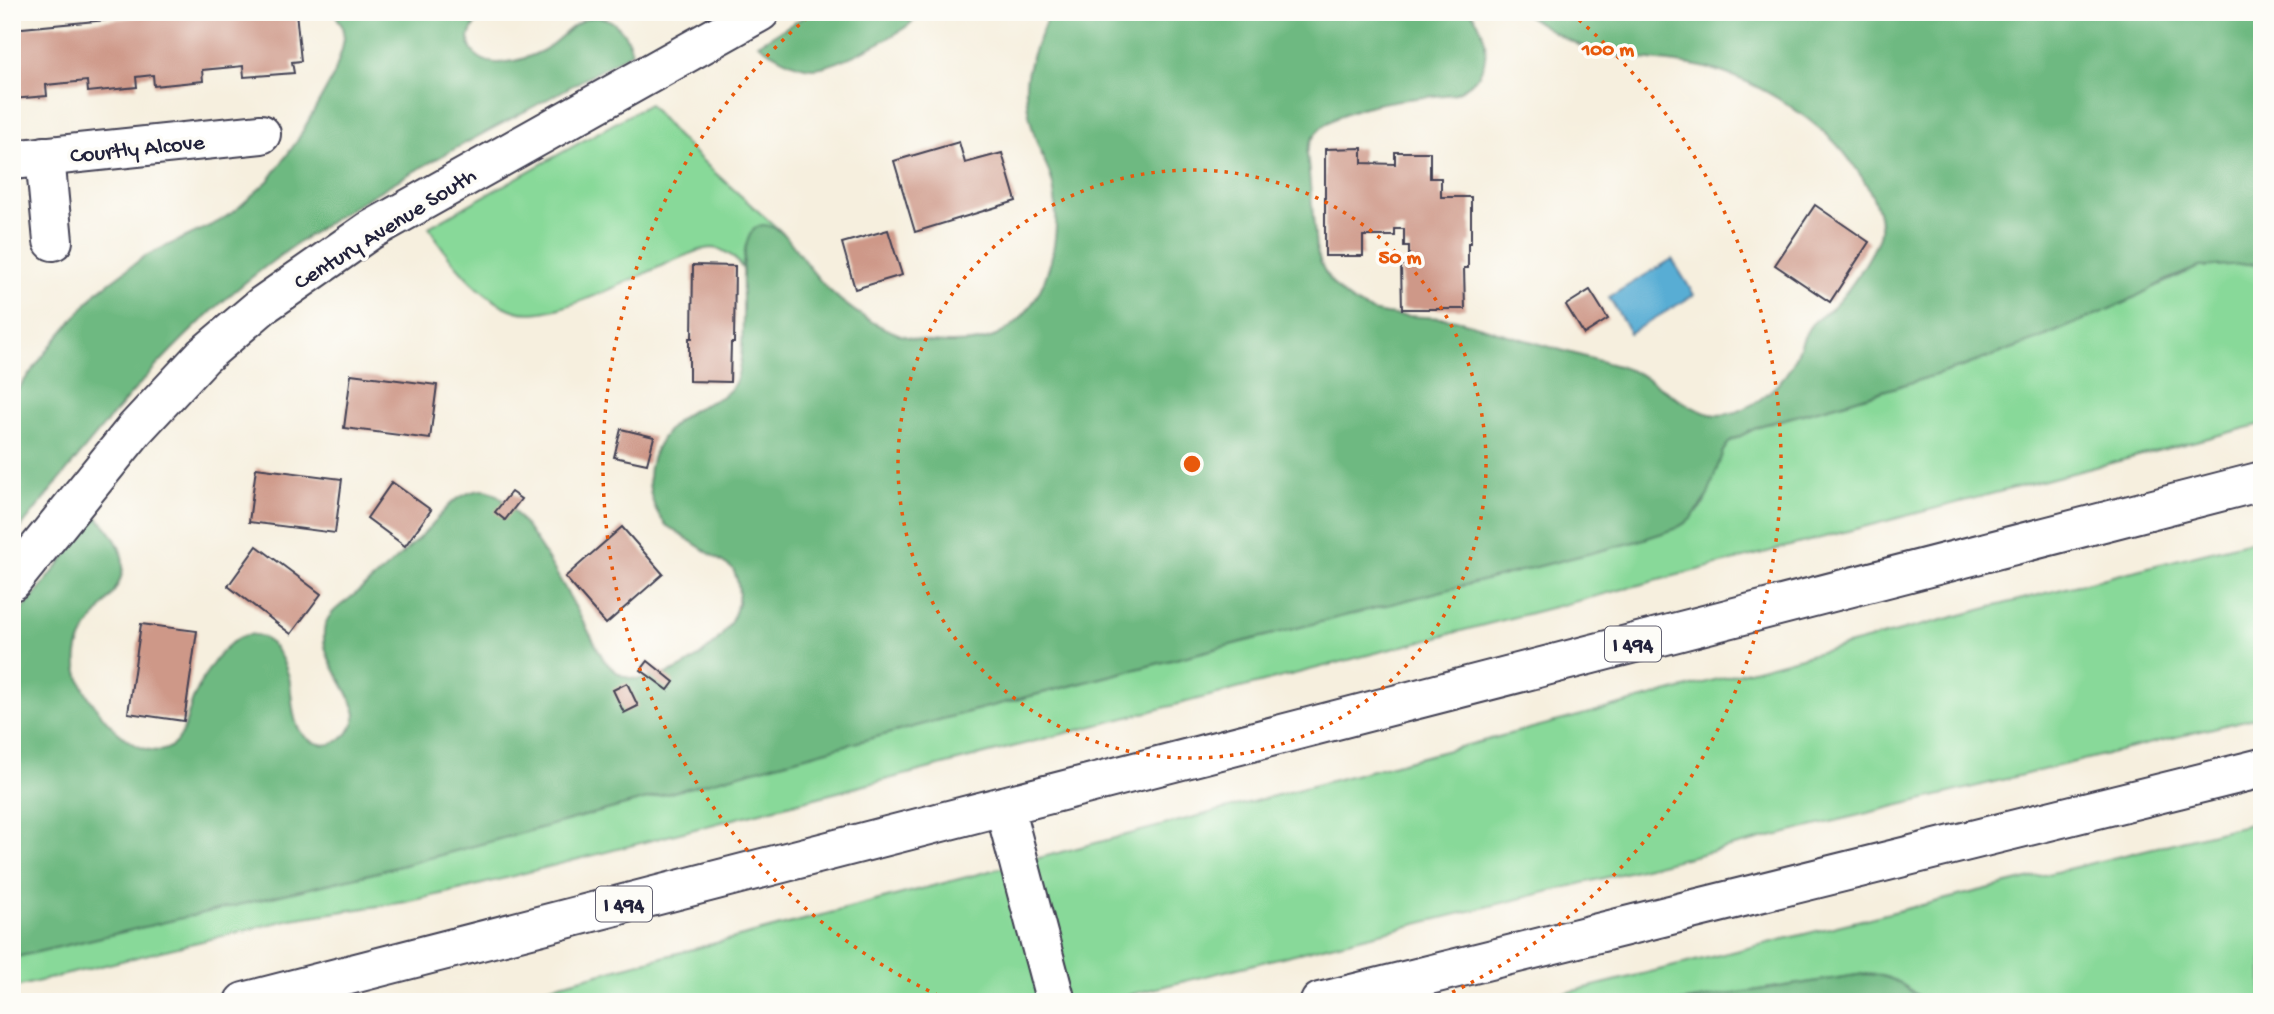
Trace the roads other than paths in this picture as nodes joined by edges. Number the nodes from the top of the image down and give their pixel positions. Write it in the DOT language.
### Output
graph roads {
  1 [pos="760,12"];
  2 [pos="261,134"];
  3 [pos="29,158"];
  4 [pos="53,242"];
  5 [pos="2262,481"];
  6 [pos="12,581"];
  7 [pos="2262,768"];
  8 [pos="1004,806"];
  9 [pos="244,1002"];
  10 [pos="1056,1002"];
  11 [pos="1320,1002"];
  1 -- 6 [label="main road, Century Avenue South"];
  2 -- 3 [label="main road, Courtly Alcove"];
  3 -- 4 [label="main road"];
  5 -- 8 [label="main road, I 494"];
  7 -- 11 [label="main road"];
  8 -- 9 [label="main road, I 494"];
  8 -- 10 [label="main road"];
}
